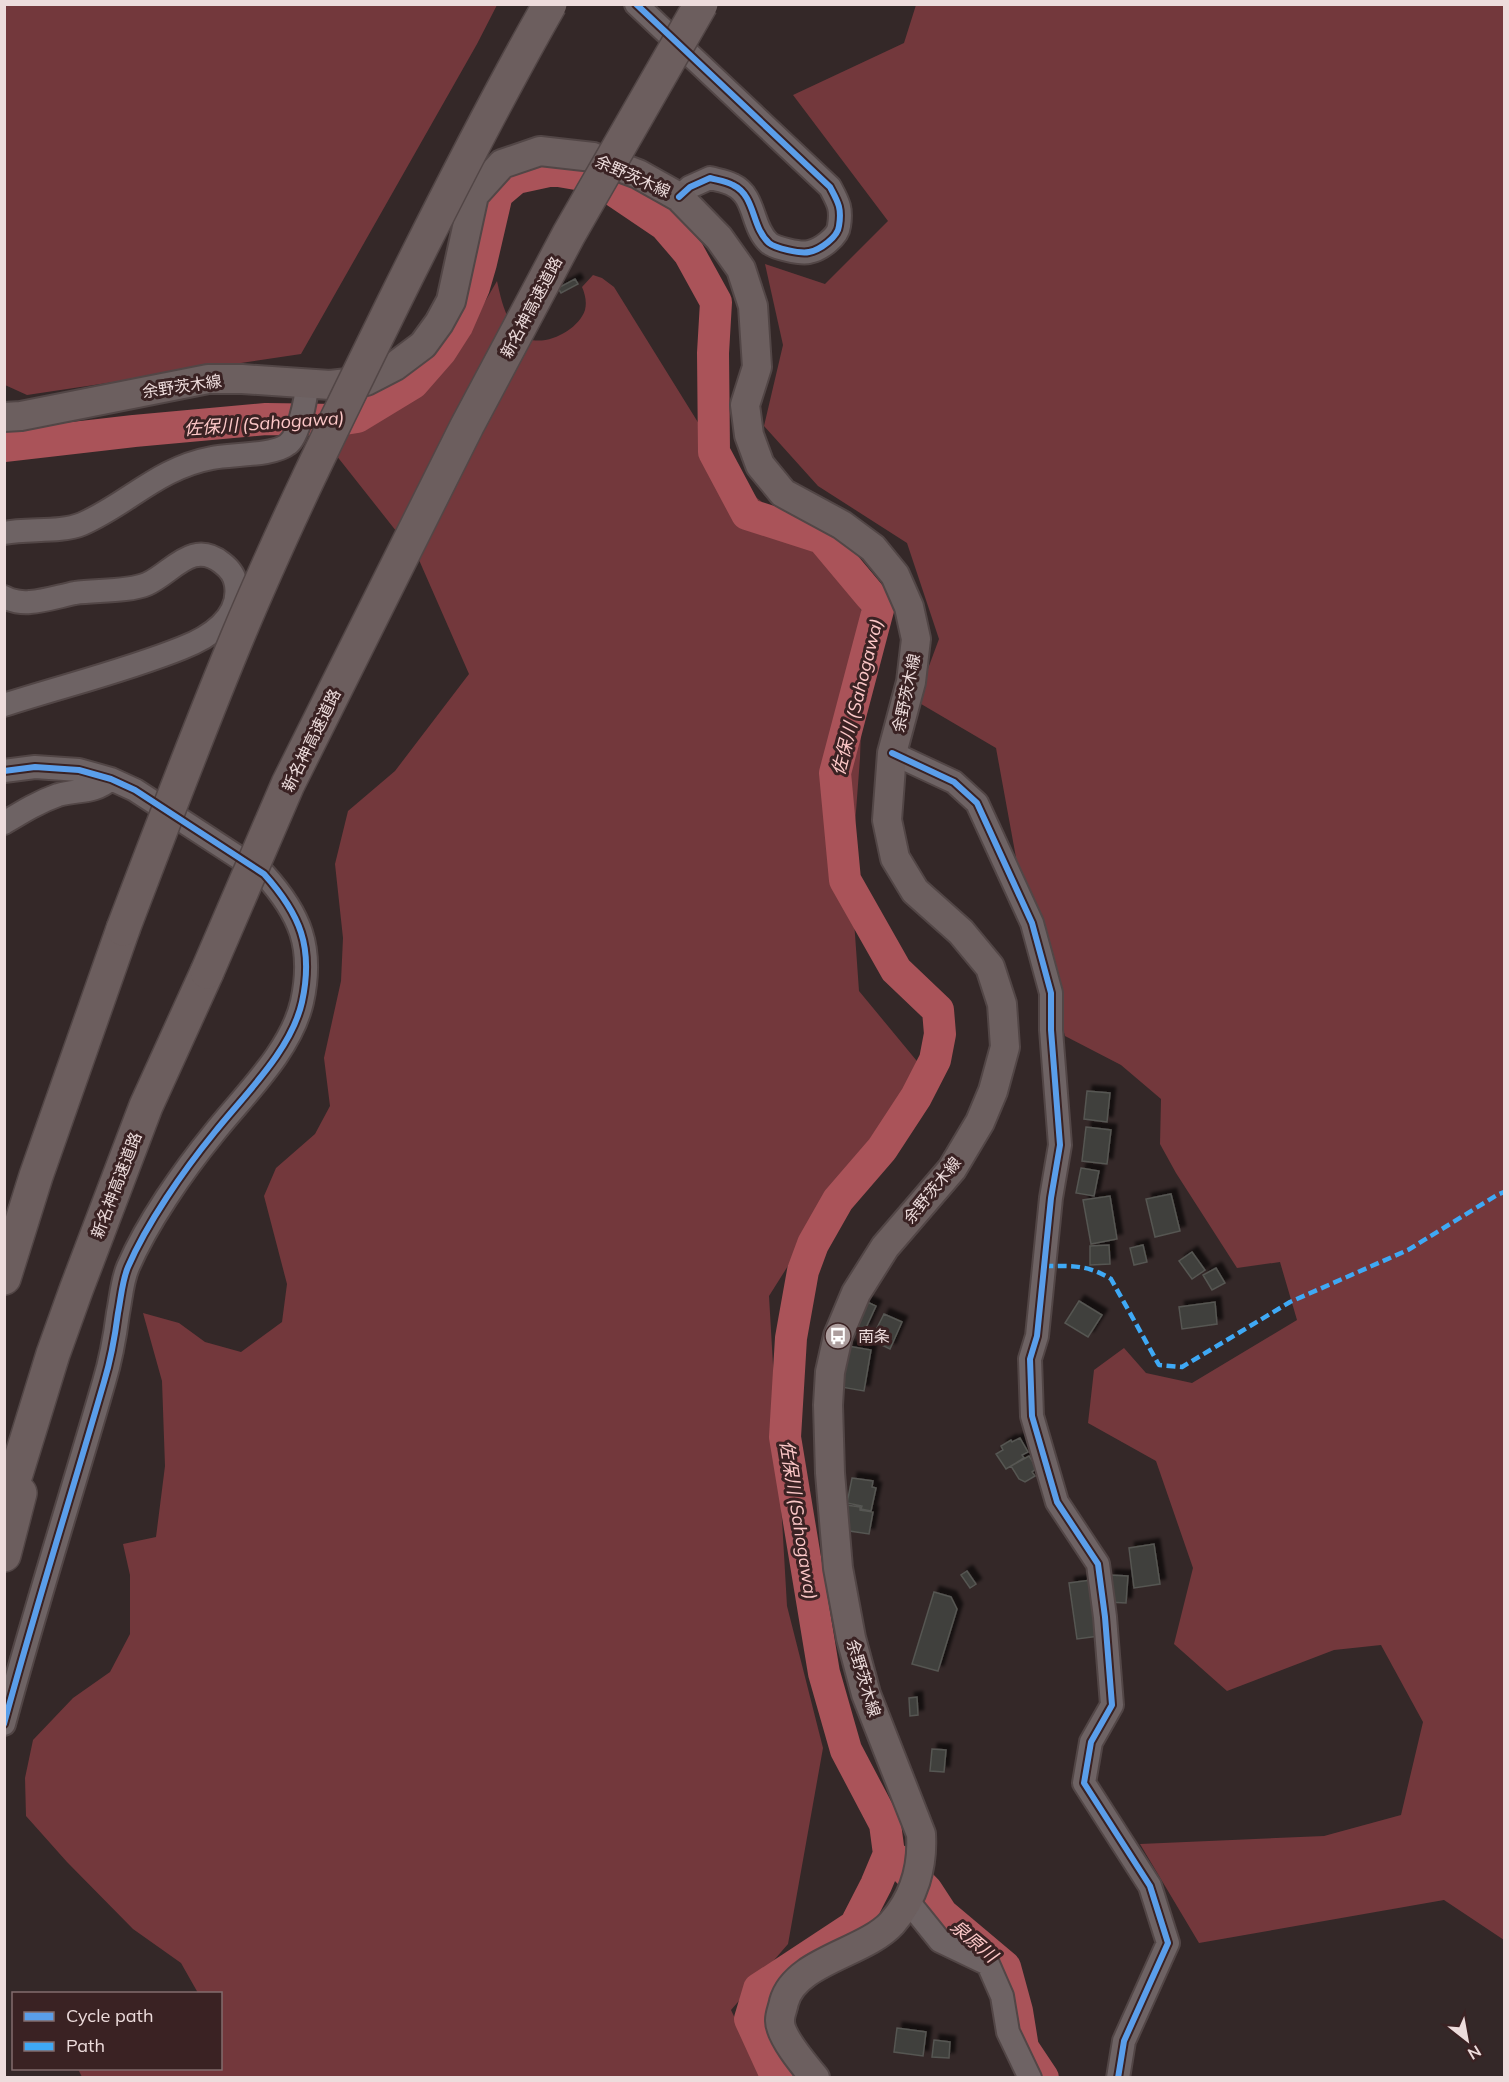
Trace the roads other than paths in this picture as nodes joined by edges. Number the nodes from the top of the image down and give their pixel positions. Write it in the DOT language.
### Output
graph roads {
  1 [pos="550,4"];
  2 [pos="636,4"];
  3 [pos="701,4"];
  4 [pos="679,197"];
  5 [pos="307,390"];
  6 [pos="4,417"];
  7 [pos="4,533"];
  8 [pos="4,597"];
  9 [pos="4,705"];
  10 [pos="892,753"];
  11 [pos="4,771"];
  12 [pos="111,779"];
  13 [pos="4,823"];
  14 [pos="4,1278"];
  15 [pos="53,1354"];
  16 [pos="4,1513"];
  17 [pos="4,1555"];
  18 [pos="4,1724"];
  19 [pos="912,1887"];
  20 [pos="815,2078"];
  21 [pos="1030,2078"];
  22 [pos="1118,2078"];
  1 -- 14 [label="highway, bridge"];
  2 -- 4 [label="street"];
  3 -- 15 [label="highway, 新名神高速道路, bridge"];
  4 -- 5 [label="main road, 余野茨木線"];
  4 -- 10 [label="main road, 余野茨木線"];
  5 -- 6 [label="main road, 余野茨木線"];
  5 -- 7 [label="street"];
  8 -- 9 [label="street"];
  10 -- 19 [label="main road, 余野茨木線"];
  10 -- 22 [label="street"];
  11 -- 12 [label="street"];
  12 -- 13 [label="street"];
  12 -- 18 [label="street"];
  15 -- 16 [label="highway, 新名神高速道路"];
  15 -- 17 [label="highway"];
  19 -- 20 [label="main road"];
  19 -- 21 [label="street"];
}
